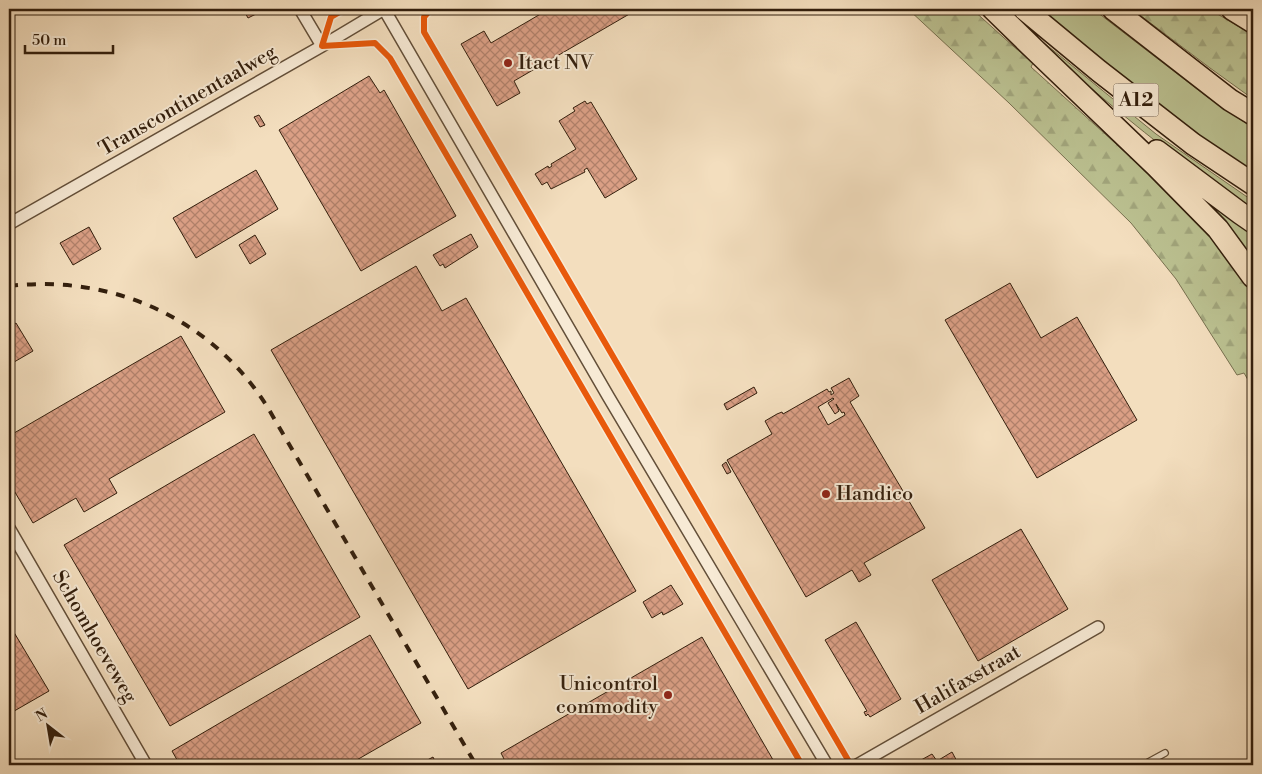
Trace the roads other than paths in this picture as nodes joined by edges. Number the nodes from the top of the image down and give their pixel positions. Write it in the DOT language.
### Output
graph roads {
  1 [pos="300,9"];
  2 [pos="384,9"];
  3 [pos="994,9"];
  4 [pos="1024,9"];
  5 [pos="1113,9"];
  6 [pos="1232,9"];
  7 [pos="1253,22"];
  8 [pos="322,46"];
  9 [pos="1070,83"];
  10 [pos="1253,114"];
  11 [pos="1253,184"];
  12 [pos="1253,222"];
  13 [pos="9,224"];
  14 [pos="1253,277"];
  15 [pos="9,528"];
  16 [pos="1098,627"];
  17 [pos="1165,752"];
  18 [pos="146,765"];
  19 [pos="827,765"];
  20 [pos="858,765"];
  21 [pos="1143,765"];
  1 -- 8 [label="street"];
  2 -- 8 [label="street, Transcontinentaalweg"];
  2 -- 19 [label="street"];
  3 -- 9 [label="highway"];
  4 -- 11 [label="highway, A12"];
  5 -- 10 [label="highway"];
  6 -- 7 [label="highway"];
  8 -- 13 [label="street, Transcontinentaalweg"];
  9 -- 12 [label="highway"];
  9 -- 14 [label="highway"];
  15 -- 18 [label="street, Schomhoeveweg"];
  16 -- 20 [label="street, Halifaxstraat"];
  17 -- 21 [label="lane"];
}
